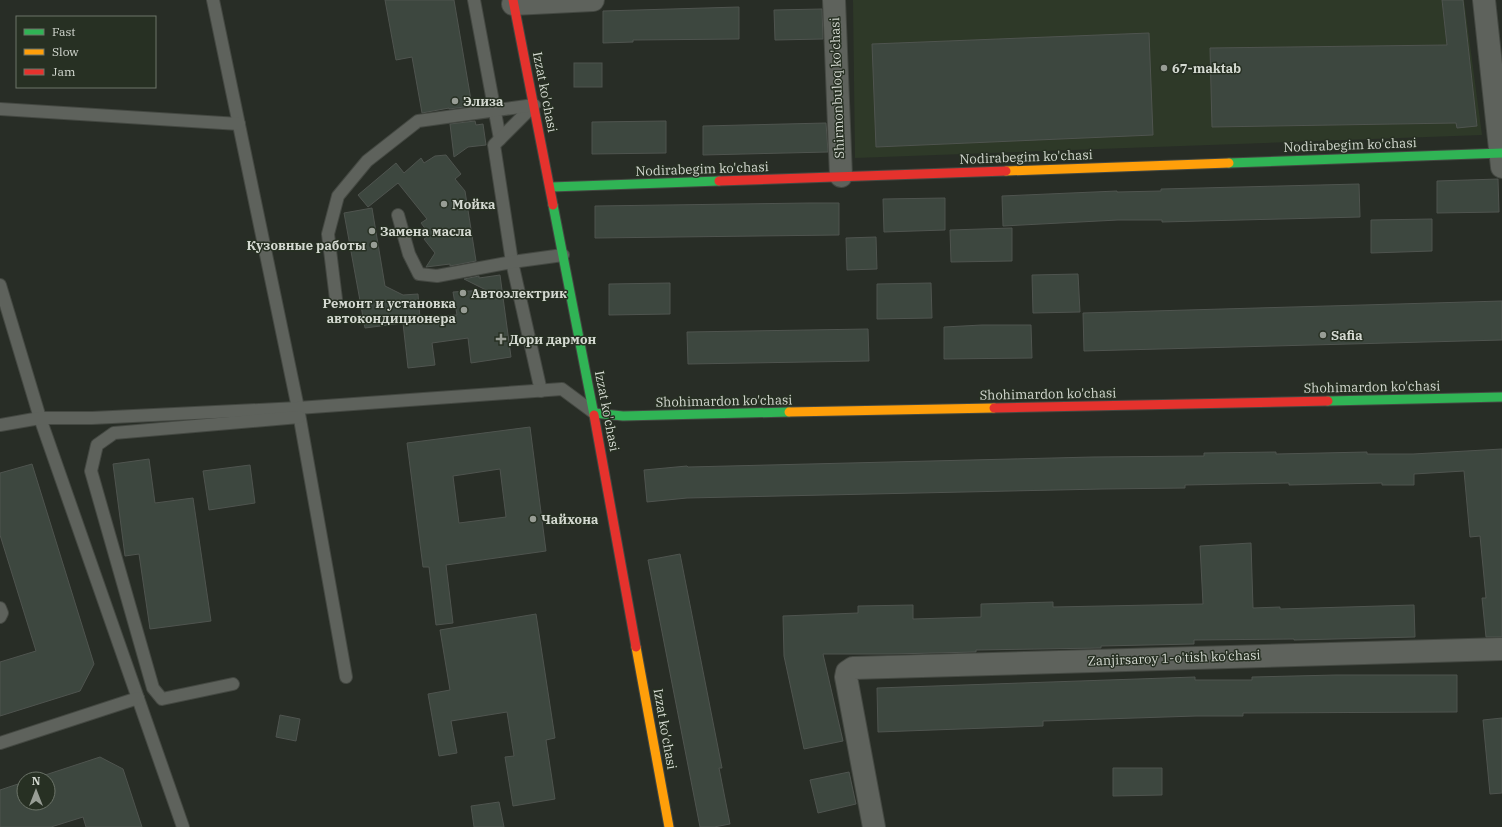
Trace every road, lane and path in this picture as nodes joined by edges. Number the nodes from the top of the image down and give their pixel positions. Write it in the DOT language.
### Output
graph roads {
  1 [pos="213,0"];
  2 [pos="474,0"];
  3 [pos="593,0"];
  4 [pos="834,0"];
  5 [pos="1484,0"];
  6 [pos="513,2"];
  7 [pos="534,105"];
  8 [pos="0,109"];
  9 [pos="495,111"];
  10 [pos="239,124"];
  11 [pos="500,139"];
  12 [pos="1502,158"];
  13 [pos="841,176"];
  14 [pos="551,187"];
  15 [pos="398,215"];
  16 [pos="563,255"];
  17 [pos="512,262"];
  18 [pos="0,285"];
  19 [pos="336,299"];
  20 [pos="541,392"];
  21 [pos="1502,397"];
  22 [pos="298,413"];
  23 [pos="594,413"];
  24 [pos="40,418"];
  25 [pos="0,425"];
  26 [pos="0,608"];
  27 [pos="0,617"];
  28 [pos="1502,648"];
  29 [pos="346,677"];
  30 [pos="233,684"];
  31 [pos="138,698"];
  32 [pos="0,743"];
  33 [pos="183,827"];
  34 [pos="669,827"];
  35 [pos="874,827"];
  1 -- 10 [label="lane"];
  2 -- 9 [label="lane"];
  3 -- 6 [label="street"];
  4 -- 13 [label="street, Shirmonbuloq ko'chasi"];
  5 -- 12 [label="street"];
  6 -- 7 [label="street, Izzat ko'chasi"];
  7 -- 9 [label="lane"];
  7 -- 11 [label="lane"];
  7 -- 14 [label="street, Izzat ko'chasi"];
  8 -- 10 [label="lane"];
  9 -- 11 [label="lane"];
  9 -- 19 [label="lane"];
  10 -- 22 [label="lane"];
  11 -- 17 [label="lane"];
  12 -- 13 [label="street, Nodirabegim ko'chasi"];
  13 -- 14 [label="street, Nodirabegim ko'chasi"];
  14 -- 16 [label="street, Izzat ko'chasi"];
  15 -- 17 [label="lane"];
  16 -- 17 [label="lane"];
  16 -- 23 [label="street, Izzat ko'chasi"];
  17 -- 20 [label="lane"];
  18 -- 24 [label="lane"];
  20 -- 22 [label="lane"];
  20 -- 23 [label="lane"];
  21 -- 23 [label="street, Shohimardon ko'chasi"];
  22 -- 24 [label="lane"];
  22 -- 29 [label="lane"];
  22 -- 30 [label="lane"];
  23 -- 34 [label="street, Izzat ko'chasi"];
  24 -- 25 [label="lane"];
  24 -- 31 [label="lane"];
  26 -- 27 [label="lane"];
  28 -- 35 [label="street, Zanjirsaroy 1-o'tish ko'chasi"];
  31 -- 32 [label="lane"];
  31 -- 33 [label="lane"];
}
